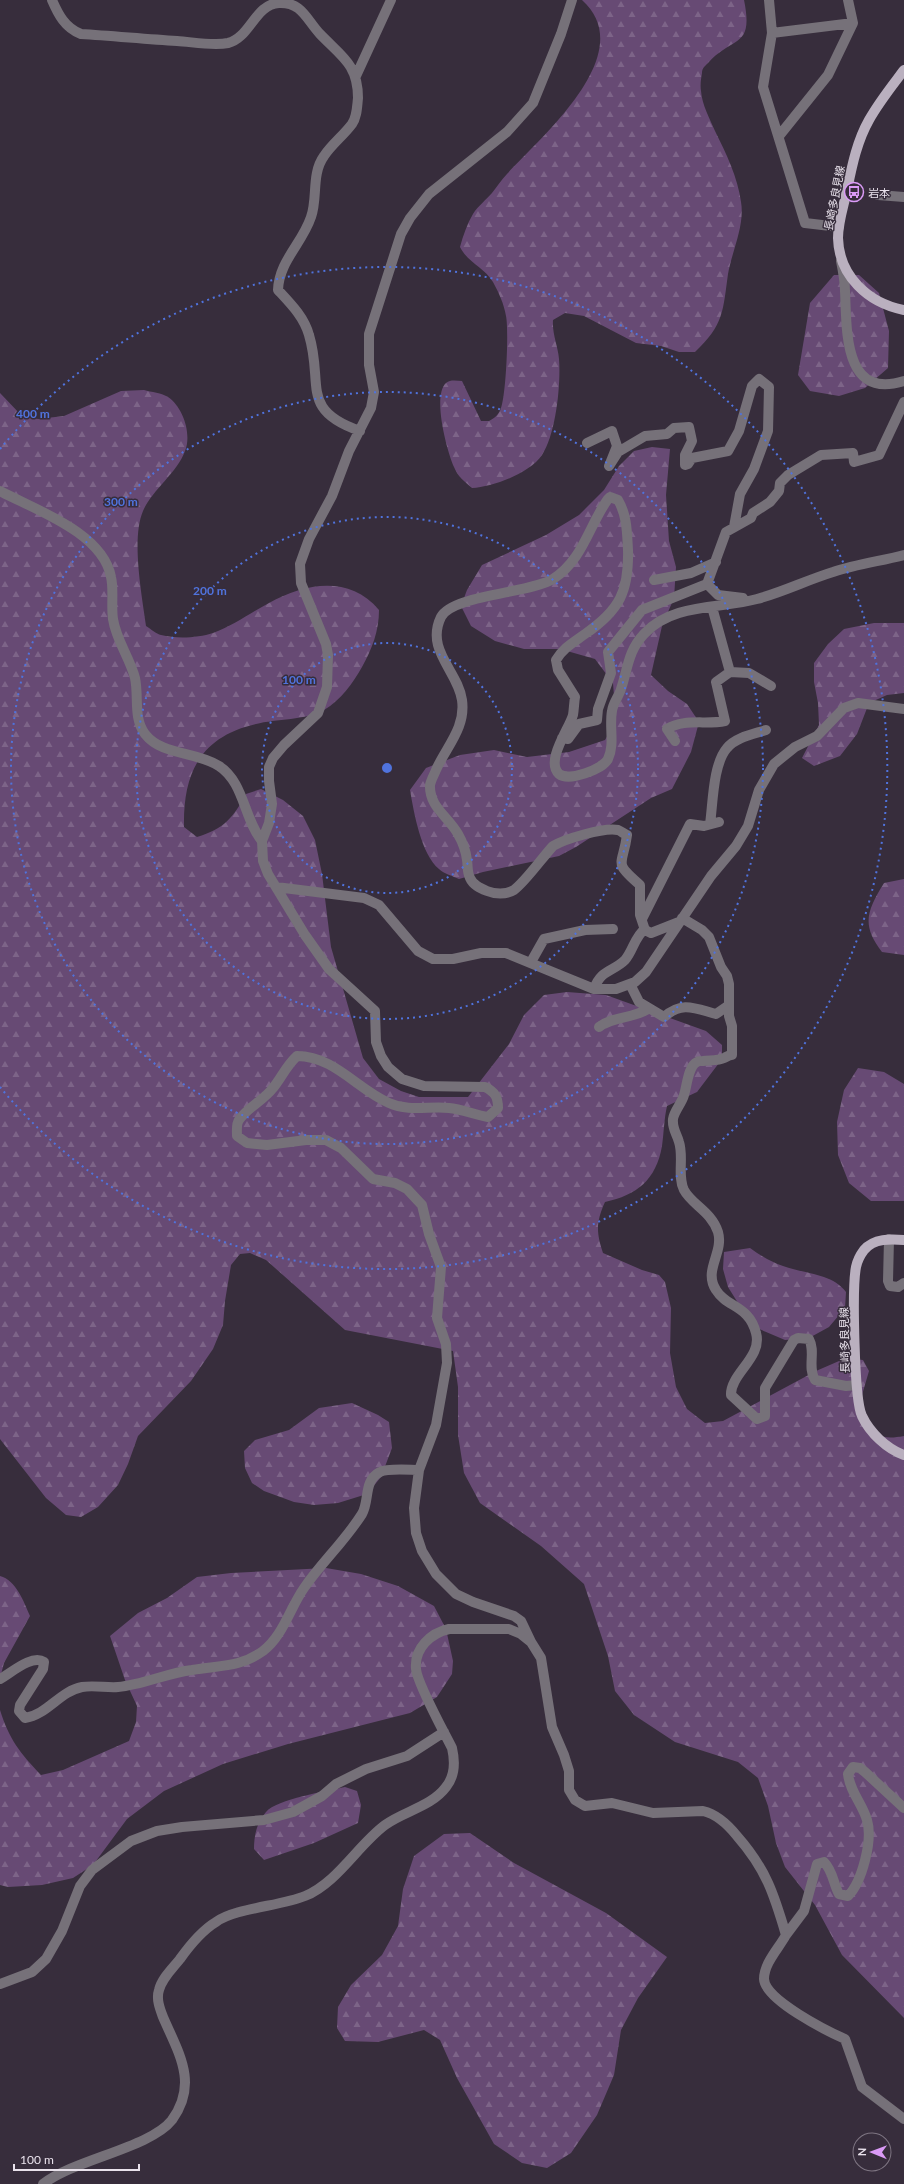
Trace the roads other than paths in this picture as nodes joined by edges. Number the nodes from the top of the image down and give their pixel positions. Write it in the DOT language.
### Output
graph roads {
  1 [pos="52,0"];
  2 [pos="391,0"];
  3 [pos="572,0"];
  4 [pos="769,0"];
  5 [pos="848,0"];
  6 [pos="56,5"];
  7 [pos="853,23"];
  8 [pos="772,33"];
  9 [pos="904,70"];
  10 [pos="356,76"];
  11 [pos="778,136"];
  12 [pos="878,195"];
  13 [pos="904,197"];
  14 [pos="839,227"];
  15 [pos="841,259"];
  16 [pos="904,310"];
  17 [pos="904,381"];
  18 [pos="904,402"];
  19 [pos="360,431"];
  20 [pos="587,443"];
  21 [pos="0,491"];
  22 [pos="734,527"];
  23 [pos="904,555"];
  24 [pos="716,562"];
  25 [pos="654,580"];
  26 [pos="707,584"];
  27 [pos="755,599"];
  28 [pos="712,607"];
  29 [pos="730,672"];
  30 [pos="771,686"];
  31 [pos="904,709"];
  32 [pos="766,730"];
  33 [pos="562,738"];
  34 [pos="675,741"];
  35 [pos="262,841"];
  36 [pos="276,887"];
  37 [pos="680,920"];
  38 [pos="643,924"];
  39 [pos="613,929"];
  40 [pos="531,962"];
  41 [pos="630,984"];
  42 [pos="594,989"];
  43 [pos="729,1005"];
  44 [pos="648,1009"];
  45 [pos="599,1027"];
  46 [pos="888,1239"];
  47 [pos="904,1240"];
  48 [pos="904,1283"];
  49 [pos="857,1385"];
  50 [pos="904,1455"];
  51 [pos="419,1470"];
  52 [pos="531,1642"];
  53 [pos="0,1679"];
  54 [pos="444,1732"];
  55 [pos="904,1808"];
  56 [pos="786,1935"];
  57 [pos="0,1984"];
  58 [pos="904,2119"];
  59 [pos="43,2184"];
  1 -- 6 [label="street"];
  2 -- 10 [label="street"];
  3 -- 19 [label="street"];
  4 -- 8 [label="street"];
  5 -- 7 [label="street"];
  6 -- 10 [label="street"];
  7 -- 8 [label="street"];
  7 -- 11 [label="street"];
  8 -- 11 [label="street"];
  9 -- 14 [label="main road, 長崎多良見線"];
  10 -- 19 [label="street"];
  11 -- 14 [label="street"];
  12 -- 13 [label="street"];
  14 -- 15 [label="main road, 長崎多良見線"];
  15 -- 16 [label="main road, 長崎多良見線"];
  15 -- 17 [label="street"];
  18 -- 22 [label="street"];
  19 -- 35 [label="street"];
  20 -- 22 [label="street"];
  21 -- 35 [label="street"];
  22 -- 24 [label="street"];
  23 -- 27 [label="street"];
  24 -- 25 [label="street"];
  24 -- 26 [label="street"];
  26 -- 27 [label="street"];
  26 -- 33 [label="street"];
  27 -- 28 [label="street"];
  28 -- 29 [label="street"];
  28 -- 33 [label="street"];
  29 -- 30 [label="street"];
  29 -- 34 [label="street"];
  31 -- 37 [label="street"];
  32 -- 38 [label="street"];
  33 -- 38 [label="street"];
  35 -- 36 [label="street"];
  36 -- 40 [label="street"];
  36 -- 51 [label="street"];
  37 -- 38 [label="street"];
  37 -- 41 [label="street"];
  37 -- 43 [label="street"];
  38 -- 42 [label="street"];
  39 -- 40 [label="street"];
  40 -- 42 [label="street"];
  41 -- 42 [label="street"];
  41 -- 44 [label="street"];
  43 -- 44 [label="street"];
  43 -- 49 [label="street"];
  44 -- 45 [label="street"];
  46 -- 47 [label="main road, 長崎多良見線"];
  46 -- 48 [label="street"];
  46 -- 49 [label="main road, 長崎多良見線"];
  49 -- 50 [label="main road, 長崎多良見線"];
  51 -- 52 [label="street"];
  51 -- 53 [label="street"];
  52 -- 54 [label="street"];
  52 -- 56 [label="street"];
  54 -- 57 [label="street"];
  54 -- 59 [label="street"];
  55 -- 56 [label="street"];
  56 -- 58 [label="street"];
}
